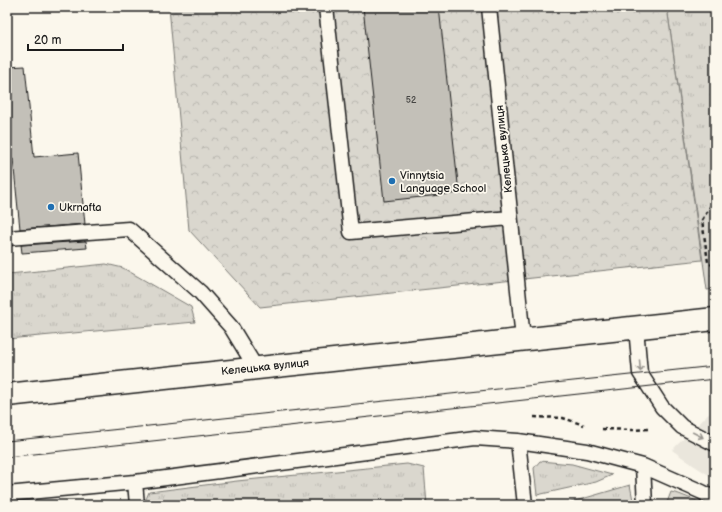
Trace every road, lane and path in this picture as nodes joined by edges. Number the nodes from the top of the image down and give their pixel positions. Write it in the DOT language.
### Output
graph roads {
  1 [pos="326,7"];
  2 [pos="489,7"];
  3 [pos="715,200"];
  4 [pos="510,218"];
  5 [pos="7,238"];
  6 [pos="715,267"];
  7 [pos="715,319"];
  8 [pos="636,327"];
  9 [pos="523,339"];
  10 [pos="256,368"];
  11 [pos="7,395"];
  12 [pos="518,441"];
  13 [pos="715,444"];
  14 [pos="643,466"];
  15 [pos="135,482"];
  16 [pos="7,494"];
  17 [pos="715,499"];
  18 [pos="137,505"];
  19 [pos="525,505"];
  20 [pos="645,505"];
  1 -- 4 [label="lane"];
  2 -- 4 [label="lane, Келецька вулиця"];
  3 -- 6 [label="path"];
  4 -- 9 [label="lane, Келецька вулиця"];
  5 -- 10 [label="lane"];
  7 -- 8 [label="main road, Келецька вулиця"];
  8 -- 9 [label="main road, Келецька вулиця"];
  8 -- 13 [label="lane, one-way"];
  9 -- 10 [label="main road, Келецька вулиця"];
  10 -- 11 [label="main road, Келецька вулиця"];
  12 -- 14 [label="lane"];
  12 -- 15 [label="lane"];
  12 -- 19 [label="lane"];
  14 -- 17 [label="lane"];
  14 -- 20 [label="lane"];
  15 -- 16 [label="lane"];
  15 -- 18 [label="lane"];
}
